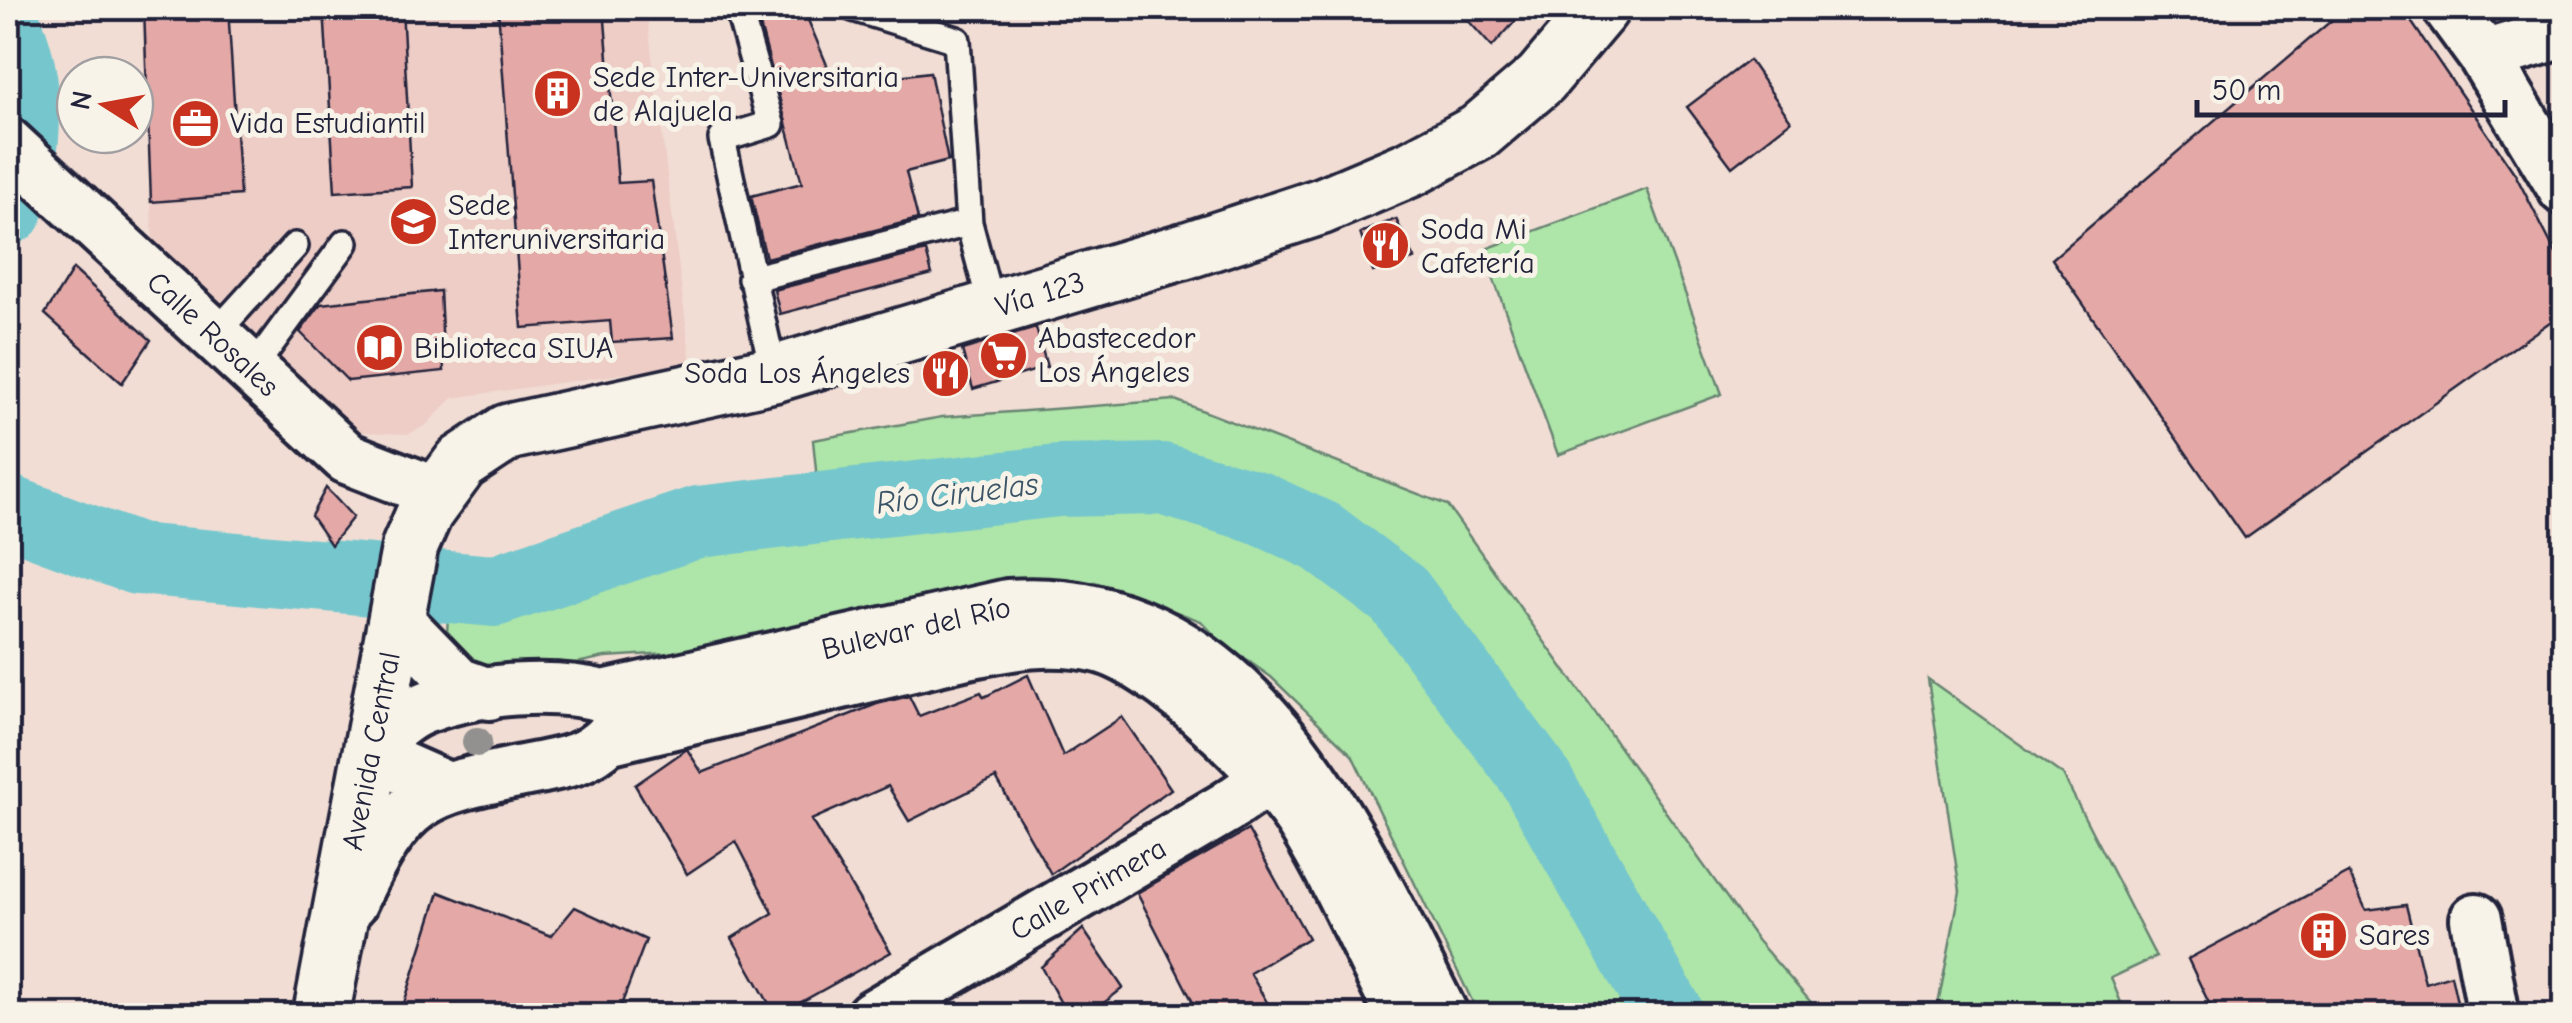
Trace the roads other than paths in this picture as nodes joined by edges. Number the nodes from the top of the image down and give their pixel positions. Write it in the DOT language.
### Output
graph roads {
  1 [pos="738,8"];
  2 [pos="853,8"];
  3 [pos="1601,8"];
  4 [pos="2449,8"];
  5 [pos="2564,32"];
  6 [pos="2484,56"];
  7 [pos="8,144"];
  8 [pos="2564,188"];
  9 [pos="969,222"];
  10 [pos="346,243"];
  11 [pos="295,246"];
  12 [pos="751,279"];
  13 [pos="992,308"];
  14 [pos="214,335"];
  15 [pos="250,372"];
  16 [pos="774,374"];
  17 [pos="437,493"];
  18 [pos="398,614"];
  19 [pos="490,694"];
  20 [pos="674,703"];
  21 [pos="370,747"];
  22 [pos="1283,769"];
  23 [pos="443,786"];
  24 [pos="2476,919"];
  25 [pos="336,936"];
  26 [pos="321,1016"];
  27 [pos="872,1016"];
  28 [pos="1402,1016"];
  29 [pos="1443,1016"];
  30 [pos="2494,1016"];
  1 -- 12 [label="lane"];
  2 -- 9 [label="lane"];
  3 -- 13 [label="main road, Vía 123"];
  4 -- 6 [label="street"];
  5 -- 6 [label="street"];
  6 -- 8 [label="street"];
  7 -- 14 [label="street, Calle Rosales"];
  9 -- 12 [label="lane"];
  9 -- 13 [label="lane"];
  10 -- 15 [label="lane"];
  11 -- 14 [label="lane"];
  12 -- 16 [label="lane"];
  13 -- 16 [label="main road, Vía 123"];
  14 -- 15 [label="street, Calle Rosales"];
  15 -- 17 [label="street, Calle Rosales"];
  16 -- 17 [label="main road, Vía 123"];
  17 -- 18 [label="main road, Avenida Central"];
  18 -- 19 [label="street"];
  18 -- 21 [label="main road, Avenida Central"];
  19 -- 20 [label="street, Bulevar del Río"];
  19 -- 21 [label="street, Bulevar del Río"];
  20 -- 22 [label="street, Bulevar del Río"];
  20 -- 23 [label="street, Bulevar del Río"];
  21 -- 23 [label="street"];
  21 -- 25 [label="main road, Avenida Central"];
  22 -- 27 [label="street, Calle Primera"];
  22 -- 28 [label="street, Bulevar del Río"];
  22 -- 29 [label="street, Bulevar del Río"];
  23 -- 25 [label="street, Bulevar del Río"];
  24 -- 30 [label="street"];
  25 -- 26 [label="main road, Avenida Central"];
}
